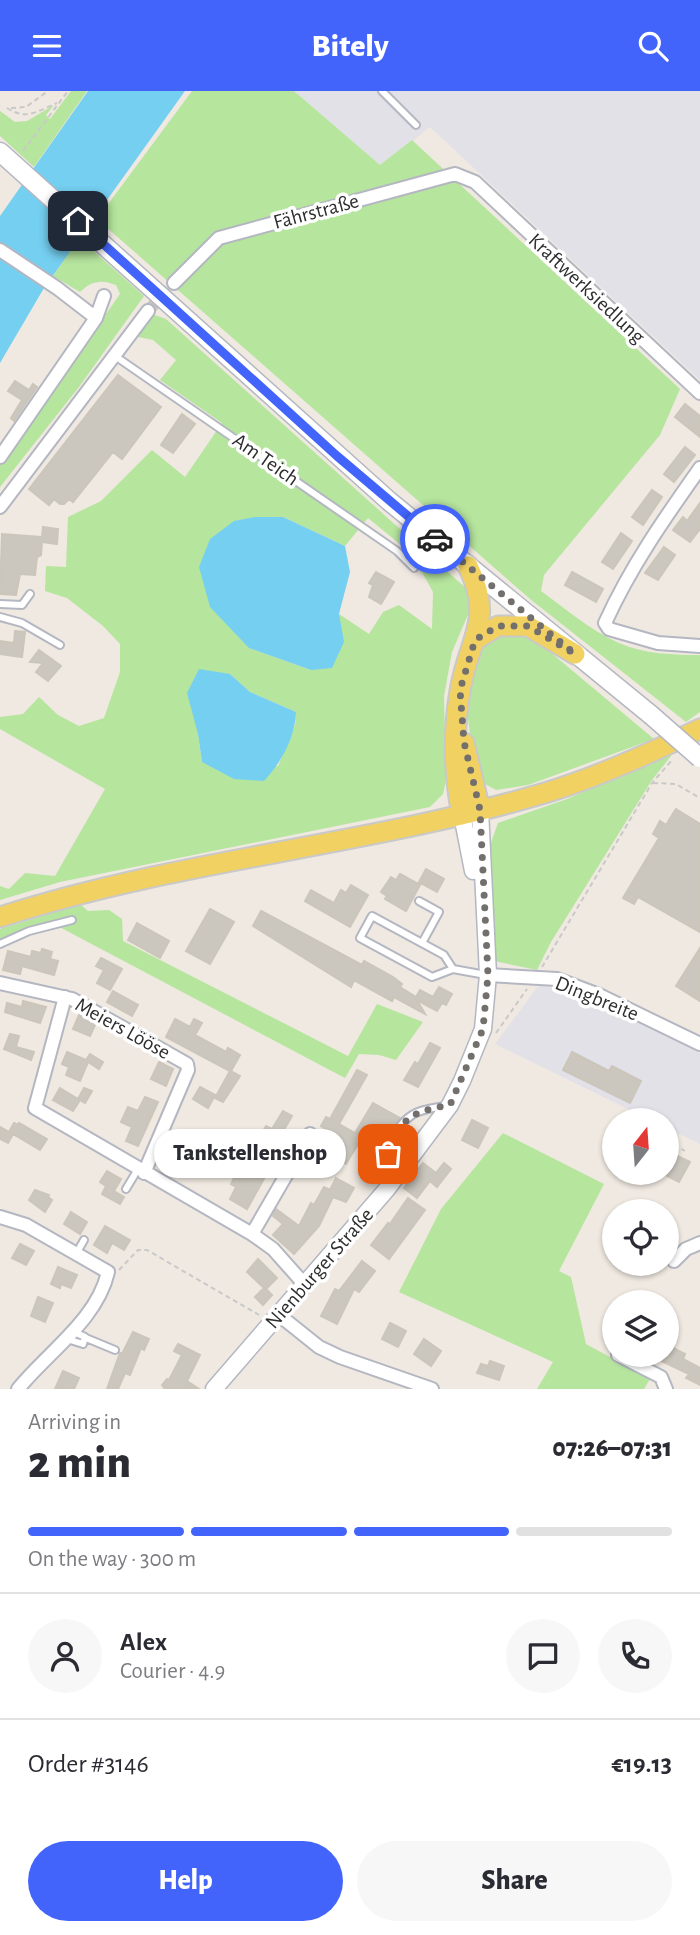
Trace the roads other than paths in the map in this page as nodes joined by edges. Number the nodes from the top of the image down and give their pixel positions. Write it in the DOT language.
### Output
graph roads {
  1 [pos="382,91"];
  2 [pos="416,125"];
  3 [pos="0,152"];
  4 [pos="475,182"];
  5 [pos="0,250"];
  6 [pos="174,283"];
  7 [pos="104,296"];
  8 [pos="148,311"];
  9 [pos="96,318"];
  10 [pos="113,355"];
  11 [pos="700,393"];
  12 [pos="0,457"];
  13 [pos="700,468"];
  14 [pos="0,507"];
  15 [pos="468,566"];
  16 [pos="414,568"];
  17 [pos="30,594"];
  18 [pos="0,604"];
  19 [pos="22,605"];
  20 [pos="0,617"];
  21 [pos="19,621"];
  22 [pos="475,640"];
  23 [pos="60,645"];
  24 [pos="700,646"];
  25 [pos="575,654"];
  26 [pos="700,729"];
  27 [pos="700,758"];
  28 [pos="471,813"];
  29 [pos="419,901"];
  30 [pos="0,917"];
  31 [pos="72,920"];
  32 [pos="422,943"];
  33 [pos="0,944"];
  34 [pos="453,969"];
  35 [pos="488,975"];
  36 [pos="0,982"];
  37 [pos="65,997"];
  38 [pos="700,1044"];
  39 [pos="450,1105"];
  40 [pos="310,1134"];
  41 [pos="141,1171"];
  42 [pos="126,1189"];
  43 [pos="387,1189"];
  44 [pos="1,1219"];
  45 [pos="252,1234"];
  46 [pos="84,1240"];
  47 [pos="700,1243"];
  48 [pos="76,1254"];
  49 [pos="679,1256"];
  50 [pos="305,1285"];
  51 [pos="275,1320"];
  52 [pos="69,1335"];
  53 [pos="116,1350"];
  54 [pos="642,1367"];
  55 [pos="18,1389"];
  56 [pos="214,1389"];
  57 [pos="432,1389"];
  58 [pos="666,1389"];
  1 -- 2 [label="lane"];
  3 -- 15 [label="main road"];
  4 -- 6 [label="street, Fährstraße"];
  4 -- 11 [label="street, Kraftwerksiedlung"];
  5 -- 9 [label="street"];
  7 -- 9 [label="street"];
  8 -- 10 [label="street"];
  9 -- 12 [label="street"];
  10 -- 14 [label="street"];
  10 -- 16 [label="lane, Am Teich"];
  13 -- 24 [label="street"];
  15 -- 22 [label="main road"];
  15 -- 25 [label="main road"];
  17 -- 19 [label="lane"];
  18 -- 19 [label="lane"];
  19 -- 21 [label="lane"];
  20 -- 21 [label="lane"];
  21 -- 23 [label="lane"];
  22 -- 25 [label="main road"];
  22 -- 28 [label="main road"];
  25 -- 27 [label="main road, bridge"];
  26 -- 28 [label="main road"];
  28 -- 30 [label="main road"];
  28 -- 35 [label="street, Nienburger Straße"];
  29 -- 32 [label="lane"];
  31 -- 33 [label="lane"];
  32 -- 34 [label="lane"];
  32 -- 34 [label="lane"];
  34 -- 35 [label="lane"];
  35 -- 38 [label="street, Dingbreite"];
  35 -- 39 [label="street, Nienburger Straße"];
  36 -- 37 [label="street, Meiers Lööse"];
  37 -- 41 [label="street, Meiers Lööse"];
  37 -- 41 [label="street, Meiers Lööse"];
  39 -- 43 [label="street, Nienburger Straße"];
  39 -- 43 [label="lane"];
  40 -- 45 [label="street"];
  41 -- 42 [label="lane"];
  41 -- 45 [label="street, Meiers Lööse"];
  43 -- 50 [label="street, Nienburger Straße"];
  44 -- 48 [label="street"];
  45 -- 50 [label="street, Meiers Lööse"];
  46 -- 48 [label="lane"];
  47 -- 49 [label="street"];
  48 -- 52 [label="street"];
  50 -- 51 [label="street, Nienburger Straße"];
  51 -- 56 [label="street, Nienburger Straße"];
  51 -- 57 [label="street"];
  52 -- 53 [label="lane"];
  52 -- 55 [label="street"];
  54 -- 58 [label="street"];
}
